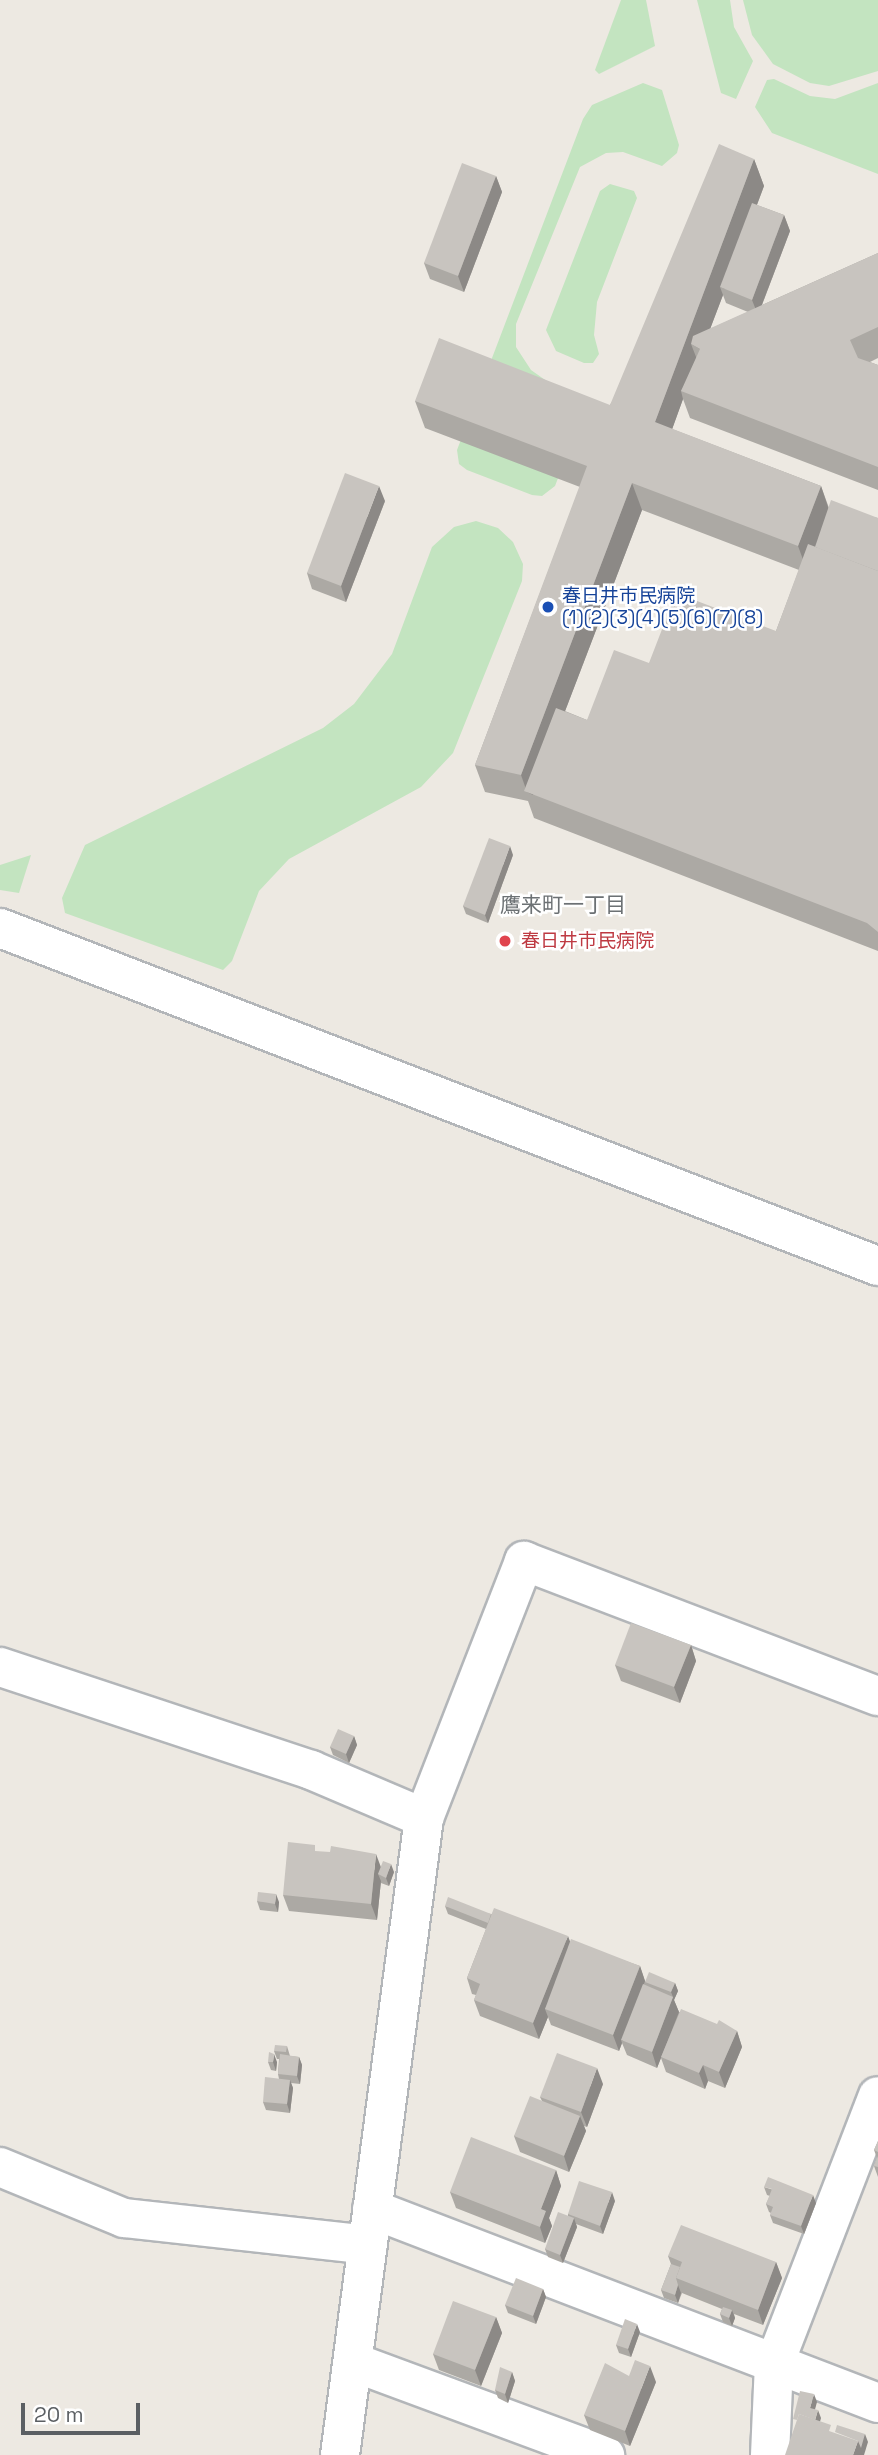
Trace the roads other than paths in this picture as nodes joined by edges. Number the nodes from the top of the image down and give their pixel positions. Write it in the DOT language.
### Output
graph roads {
  1 [pos="0,928"];
  2 [pos="878,1266"];
  3 [pos="0,1667"];
  4 [pos="878,1696"];
  5 [pos="424,1818"];
  6 [pos="878,2095"];
  7 [pos="0,2167"];
  8 [pos="370,2227"];
  9 [pos="354,2362"];
  10 [pos="774,2365"];
  11 [pos="878,2403"];
  12 [pos="340,2455"];
  13 [pos="605,2455"];
  14 [pos="770,2455"];
  1 -- 2 [label="street"];
  3 -- 5 [label="street"];
  4 -- 5 [label="street"];
  5 -- 8 [label="street"];
  6 -- 10 [label="street"];
  7 -- 8 [label="street"];
  8 -- 9 [label="street"];
  8 -- 10 [label="street"];
  9 -- 12 [label="street"];
  9 -- 13 [label="street"];
  10 -- 11 [label="street"];
  10 -- 14 [label="street"];
}
